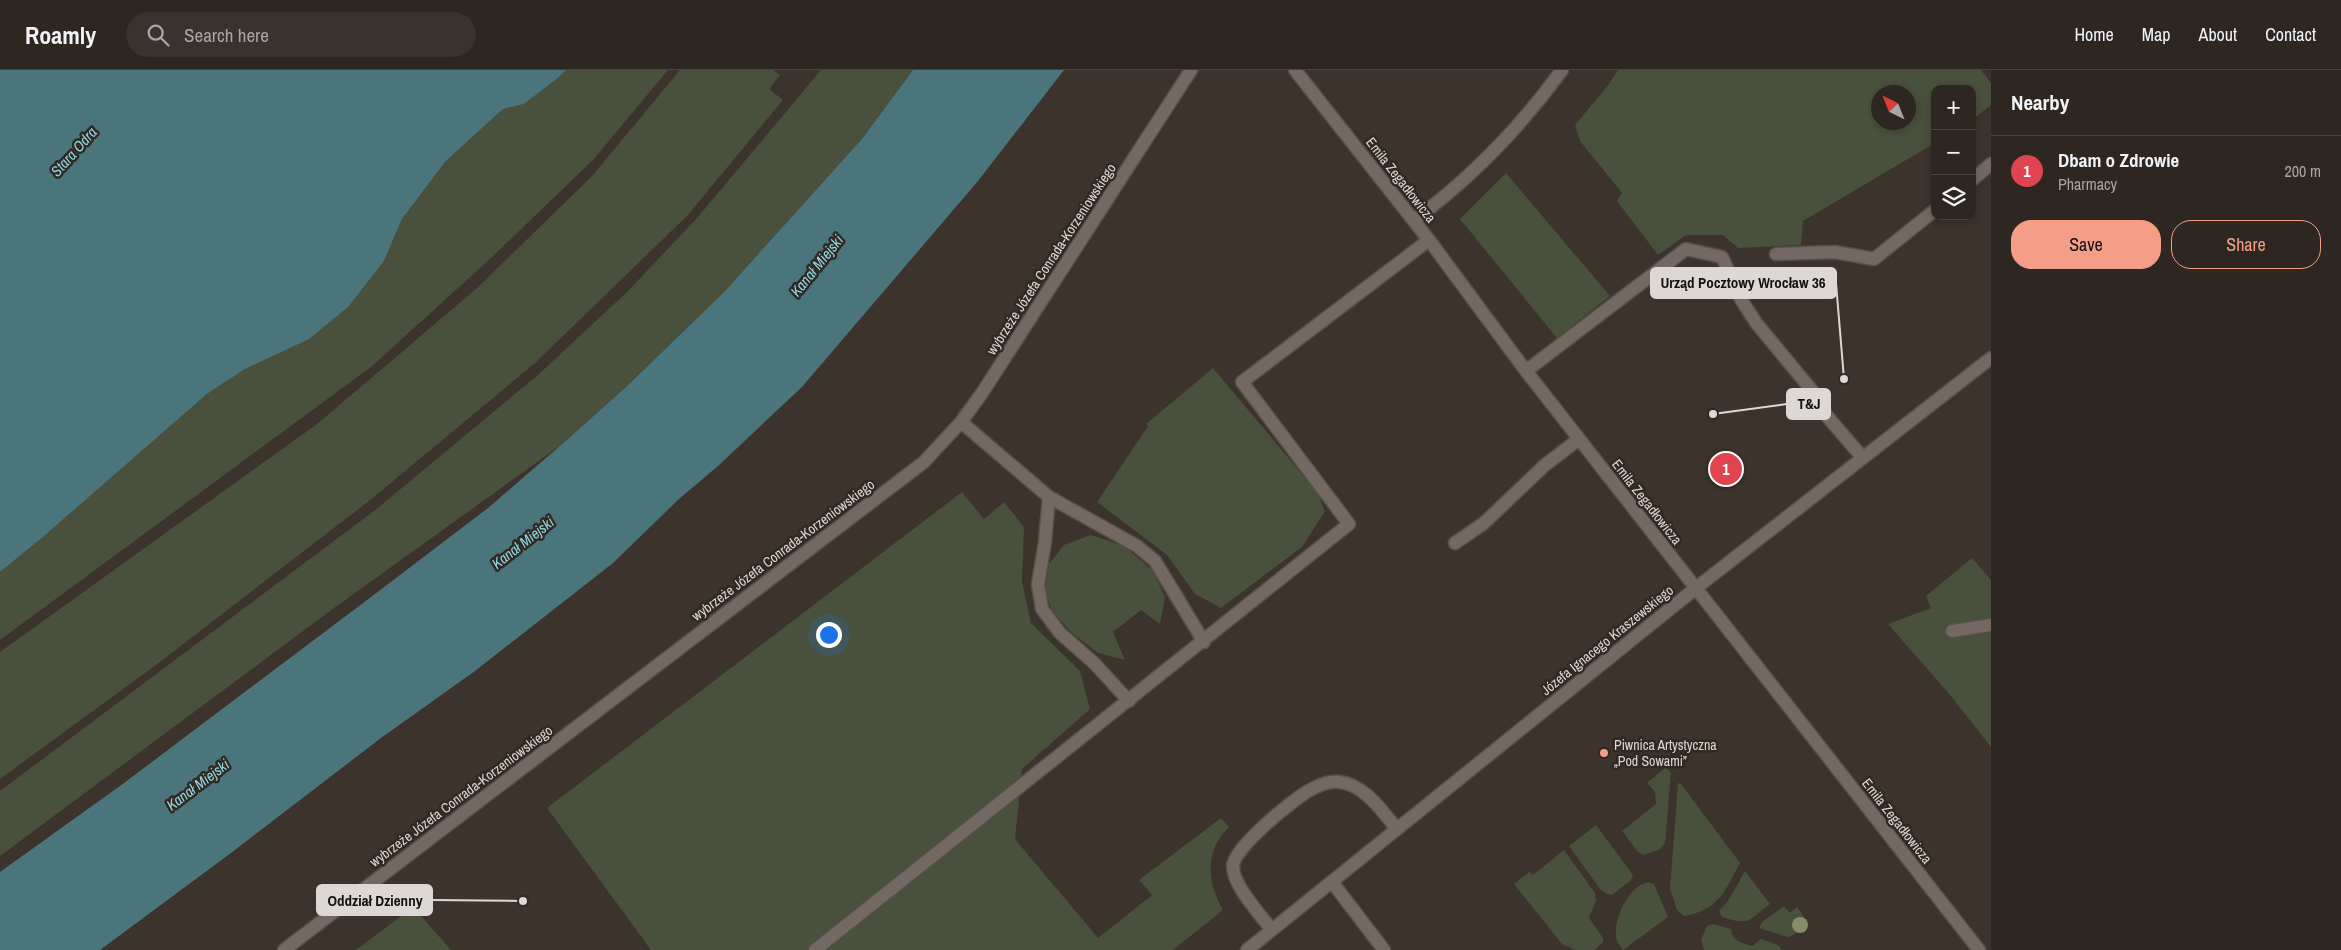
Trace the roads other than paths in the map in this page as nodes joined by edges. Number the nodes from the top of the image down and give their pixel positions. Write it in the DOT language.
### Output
graph roads {
  1 [pos="1191,70"];
  2 [pos="1295,70"];
  3 [pos="1562,70"];
  4 [pos="1991,164"];
  5 [pos="1976,177"];
  6 [pos="1931,213"];
  7 [pos="1414,220"];
  8 [pos="1429,240"];
  9 [pos="1776,254"];
  10 [pos="1991,358"];
  11 [pos="1526,371"];
  12 [pos="961,422"];
  13 [pos="1580,439"];
  14 [pos="1863,458"];
  15 [pos="1049,497"];
  16 [pos="1455,543"];
  17 [pos="1696,588"];
  18 [pos="1991,625"];
  19 [pos="1952,631"];
  20 [pos="1204,642"];
  21 [pos="1129,701"];
  22 [pos="1397,828"];
  23 [pos="1332,882"];
  24 [pos="1272,930"];
  25 [pos="284,950"];
  26 [pos="815,950"];
  27 [pos="1247,950"];
  28 [pos="1384,950"];
  29 [pos="1979,950"];
  1 -- 12 [label="street, wybrzeże Józefa Conrada-Korzeniowskiego"];
  2 -- 7 [label="street, Emila Zegadłowicza"];
  3 -- 7 [label="street"];
  4 -- 5 [label="street"];
  6 -- 9 [label="street"];
  7 -- 8 [label="street, Emila Zegadłowicza"];
  8 -- 11 [label="street, Emila Zegadłowicza"];
  8 -- 20 [label="street"];
  10 -- 14 [label="street, Józefa Ignacego Kraszewskiego"];
  11 -- 13 [label="street, Emila Zegadłowicza"];
  11 -- 14 [label="street"];
  12 -- 15 [label="street"];
  12 -- 25 [label="street, wybrzeże Józefa Conrada-Korzeniowskiego"];
  13 -- 16 [label="street"];
  13 -- 17 [label="street, Emila Zegadłowicza"];
  14 -- 17 [label="street, Józefa Ignacego Kraszewskiego"];
  15 -- 20 [label="street"];
  15 -- 21 [label="street"];
  17 -- 22 [label="street, Józefa Ignacego Kraszewskiego"];
  17 -- 29 [label="street, Emila Zegadłowicza"];
  18 -- 19 [label="street"];
  20 -- 21 [label="street"];
  21 -- 26 [label="street"];
  22 -- 23 [label="street, Józefa Ignacego Kraszewskiego"];
  22 -- 24 [label="street"];
  23 -- 24 [label="street, Józefa Ignacego Kraszewskiego"];
  23 -- 28 [label="street"];
  24 -- 27 [label="street, Józefa Ignacego Kraszewskiego"];
}
